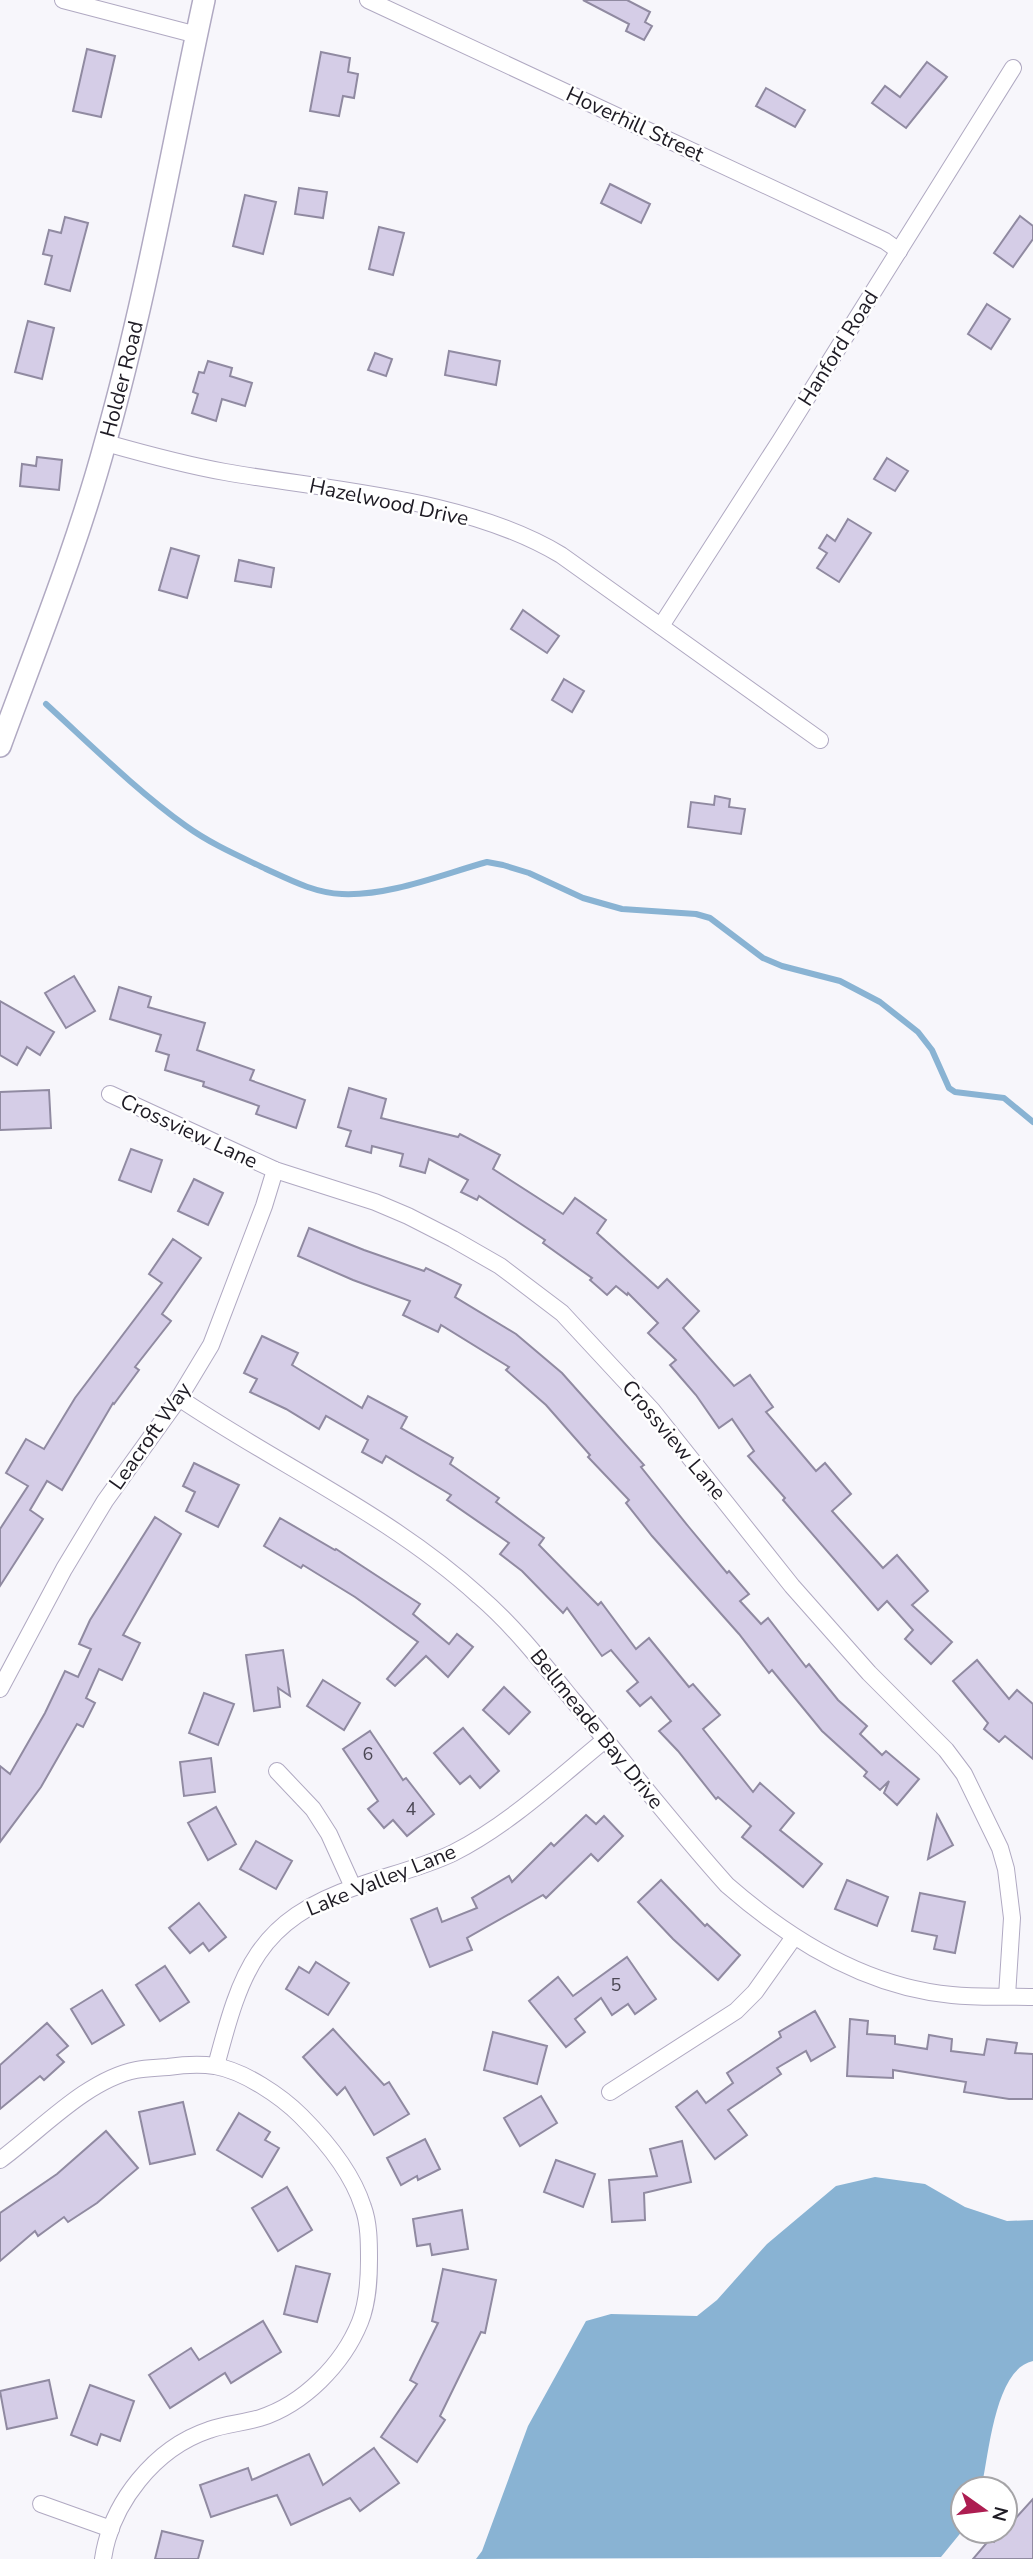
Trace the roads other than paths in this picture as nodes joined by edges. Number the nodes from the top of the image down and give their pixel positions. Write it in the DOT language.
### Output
graph roads {
  1 [pos="63,0"];
  2 [pos="204,0"];
  3 [pos="368,0"];
  4 [pos="197,36"];
  5 [pos="1013,68"];
  6 [pos="899,251"];
  7 [pos="106,443"];
  8 [pos="661,626"];
  9 [pos="820,740"];
  10 [pos="0,746"];
  11 [pos="110,1094"];
  12 [pos="275,1170"];
  13 [pos="179,1398"];
  14 [pos="0,1689"];
  15 [pos="606,1739"];
  16 [pos="277,1771"];
  17 [pos="353,1887"];
  18 [pos="794,1937"];
  19 [pos="1007,1996"];
  20 [pos="1033,1997"];
  21 [pos="216,2066"];
  22 [pos="610,2092"];
  23 [pos="0,2160"];
  24 [pos="41,2504"];
  25 [pos="111,2529"];
  26 [pos="103,2559"];
  1 -- 4 [label="street"];
  2 -- 4 [label="street, Holder Road"];
  3 -- 6 [label="street, Hoverhill Street"];
  4 -- 7 [label="street, Holder Road"];
  5 -- 6 [label="street, Hanford Road"];
  6 -- 8 [label="street, Hanford Road"];
  7 -- 8 [label="street, Hazelwood Drive"];
  7 -- 10 [label="street, Holder Road"];
  8 -- 9 [label="street, Hazelwood Drive"];
  11 -- 12 [label="street, Crossview Lane"];
  12 -- 13 [label="street, Leacroft Way"];
  12 -- 19 [label="street, Crossview Lane"];
  13 -- 14 [label="street, Leacroft Way"];
  13 -- 15 [label="street, Bellmeade Bay Drive"];
  15 -- 17 [label="street, Lake Valley Lane"];
  15 -- 18 [label="street, Bellmeade Bay Drive"];
  16 -- 17 [label="street"];
  17 -- 21 [label="street, Lake Valley Lane"];
  18 -- 19 [label="street, Bellmeade Bay Drive"];
  18 -- 22 [label="street"];
  19 -- 20 [label="street, Bellmeade Bay Drive"];
  21 -- 23 [label="street"];
  21 -- 25 [label="street"];
  24 -- 25 [label="street"];
  25 -- 26 [label="street"];
}
